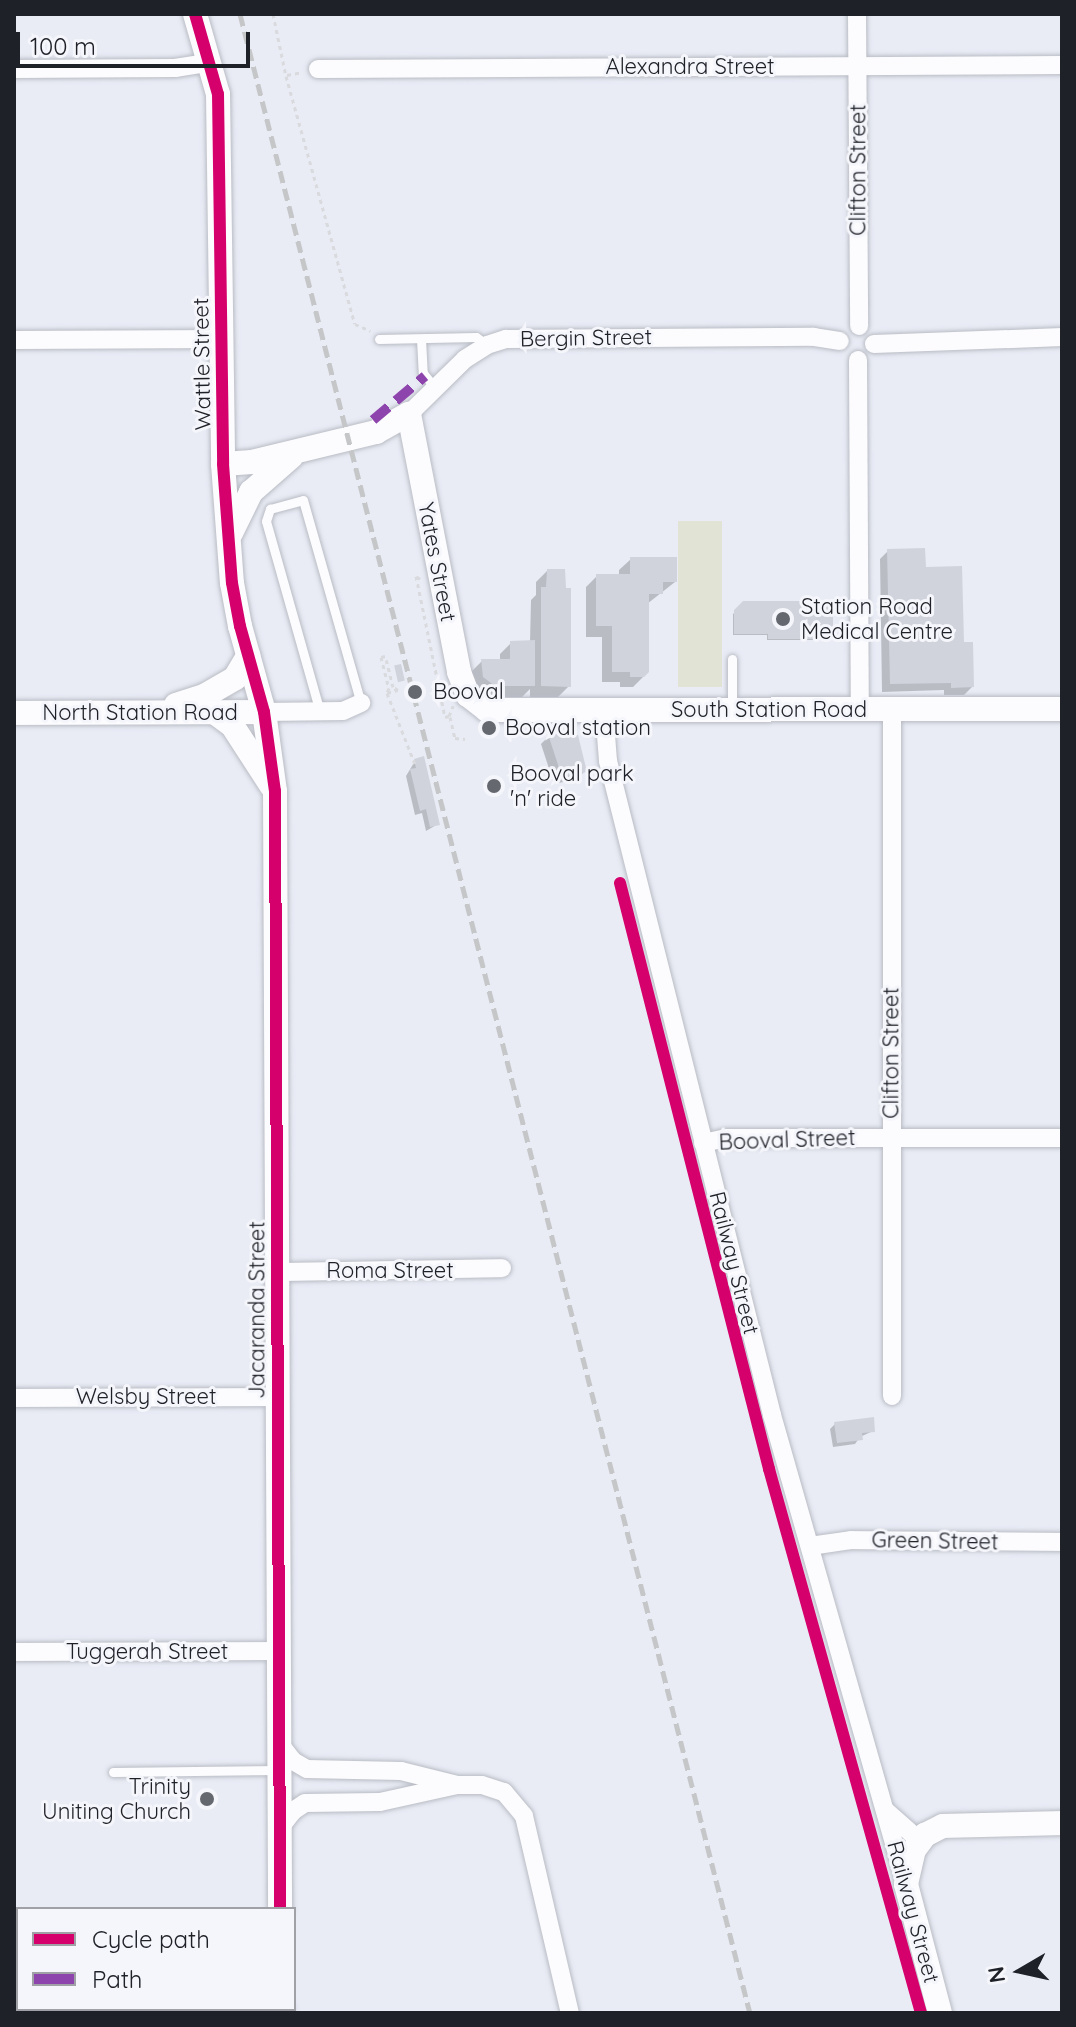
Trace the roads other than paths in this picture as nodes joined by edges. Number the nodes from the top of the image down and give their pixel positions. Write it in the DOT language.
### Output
graph roads {
  1 [pos="195,14"];
  2 [pos="857,14"];
  3 [pos="211,62"];
  4 [pos="1062,65"];
  5 [pos="857,66"];
  6 [pos="14,69"];
  7 [pos="318,69"];
  8 [pos="859,326"];
  9 [pos="1062,337"];
  10 [pos="222,339"];
  11 [pos="379,339"];
  12 [pos="421,339"];
  13 [pos="14,340"];
  14 [pos="840,341"];
  15 [pos="874,344"];
  16 [pos="487,345"];
  17 [pos="858,360"];
  18 [pos="436,389"];
  19 [pos="409,414"];
  20 [pos="296,453"];
  21 [pos="223,464"];
  22 [pos="228,542"];
  23 [pos="248,656"];
  24 [pos="732,659"];
  25 [pos="361,703"];
  26 [pos="466,705"];
  27 [pos="1062,709"];
  28 [pos="604,710"];
  29 [pos="732,710"];
  30 [pos="860,710"];
  31 [pos="892,710"];
  32 [pos="158,711"];
  33 [pos="214,712"];
  34 [pos="264,712"];
  35 [pos="320,712"];
  36 [pos="14,713"];
  37 [pos="275,791"];
  38 [pos="892,1137"];
  39 [pos="1062,1138"];
  40 [pos="703,1143"];
  41 [pos="502,1268"];
  42 [pos="277,1272"];
  43 [pos="892,1396"];
  44 [pos="278,1397"];
  45 [pos="14,1398"];
  46 [pos="1062,1542"];
  47 [pos="810,1546"];
  48 [pos="279,1651"];
  49 [pos="14,1652"];
  50 [pos="279,1743"];
  51 [pos="279,1770"];
  52 [pos="113,1772"];
  53 [pos="457,1785"];
  54 [pos="886,1811"];
  55 [pos="1062,1823"];
  56 [pos="279,1829"];
  57 [pos="920,1841"];
  58 [pos="906,1884"];
  59 [pos="280,1907"];
  60 [pos="281,2011"];
  61 [pos="106,2013"];
  62 [pos="570,2013"];
  63 [pos="940,2013"];
  1 -- 3 [label="street, Wattle Street"];
  2 -- 5 [label="street, Clifton Street"];
  3 -- 6 [label="street"];
  3 -- 10 [label="street, Wattle Street"];
  4 -- 5 [label="street, Alexandra Street"];
  5 -- 7 [label="street, Alexandra Street"];
  5 -- 8 [label="street, Clifton Street"];
  8 -- 14 [label="street"];
  8 -- 15 [label="street"];
  9 -- 15 [label="street"];
  10 -- 13 [label="street"];
  10 -- 21 [label="street, Wattle Street"];
  11 -- 12 [label="lane"];
  12 -- 16 [label="lane"];
  12 -- 18 [label="lane"];
  14 -- 16 [label="street, Bergin Street"];
  14 -- 17 [label="street"];
  15 -- 17 [label="street"];
  16 -- 18 [label="street, Bergin Street"];
  17 -- 30 [label="street"];
  18 -- 19 [label="street, Bergin Street"];
  19 -- 20 [label="street, Bergin Street"];
  19 -- 26 [label="street, Yates Street"];
  20 -- 21 [label="street, Bergin Street"];
  20 -- 22 [label="street"];
  21 -- 22 [label="street, Wattle Street"];
  22 -- 23 [label="street, Wattle Street"];
  23 -- 32 [label="street"];
  23 -- 34 [label="street, Wattle Street"];
  24 -- 29 [label="lane"];
  25 -- 35 [label="street, North Station Road"];
  25 -- 35 [label="lane"];
  26 -- 28 [label="street, South Station Road"];
  27 -- 31 [label="street, South Station Road"];
  28 -- 29 [label="street, South Station Road"];
  28 -- 40 [label="street, Railway Street"];
  29 -- 30 [label="street, South Station Road"];
  30 -- 31 [label="street, South Station Road"];
  31 -- 38 [label="street, Clifton Street"];
  32 -- 33 [label="street, North Station Road"];
  32 -- 36 [label="street, North Station Road"];
  33 -- 34 [label="street, North Station Road"];
  33 -- 37 [label="street"];
  34 -- 35 [label="street, North Station Road"];
  34 -- 37 [label="street, Jacaranda Street"];
  37 -- 42 [label="street, Jacaranda Street"];
  38 -- 39 [label="street, Booval Street"];
  38 -- 40 [label="street, Booval Street"];
  38 -- 43 [label="street, Clifton Street"];
  40 -- 47 [label="street, Railway Street"];
  41 -- 42 [label="street, Roma Street"];
  42 -- 44 [label="street, Jacaranda Street"];
  44 -- 45 [label="street, Welsby Street"];
  44 -- 48 [label="street, Jacaranda Street"];
  46 -- 47 [label="street, Green Street"];
  47 -- 54 [label="street, Railway Street"];
  48 -- 49 [label="street, Tuggerah Street"];
  48 -- 50 [label="street, Jacaranda Street"];
  50 -- 51 [label="street, Jacaranda Street"];
  50 -- 53 [label="street"];
  51 -- 52 [label="lane"];
  51 -- 56 [label="street, Jacaranda Street"];
  53 -- 56 [label="street"];
  53 -- 62 [label="street"];
  54 -- 57 [label="street, Railway Street"];
  54 -- 58 [label="street, Railway Street"];
  55 -- 57 [label="street"];
  56 -- 59 [label="street, Jacaranda Street"];
  57 -- 58 [label="street"];
  58 -- 63 [label="street, Railway Street"];
  60 -- 61 [label="street"];
}
